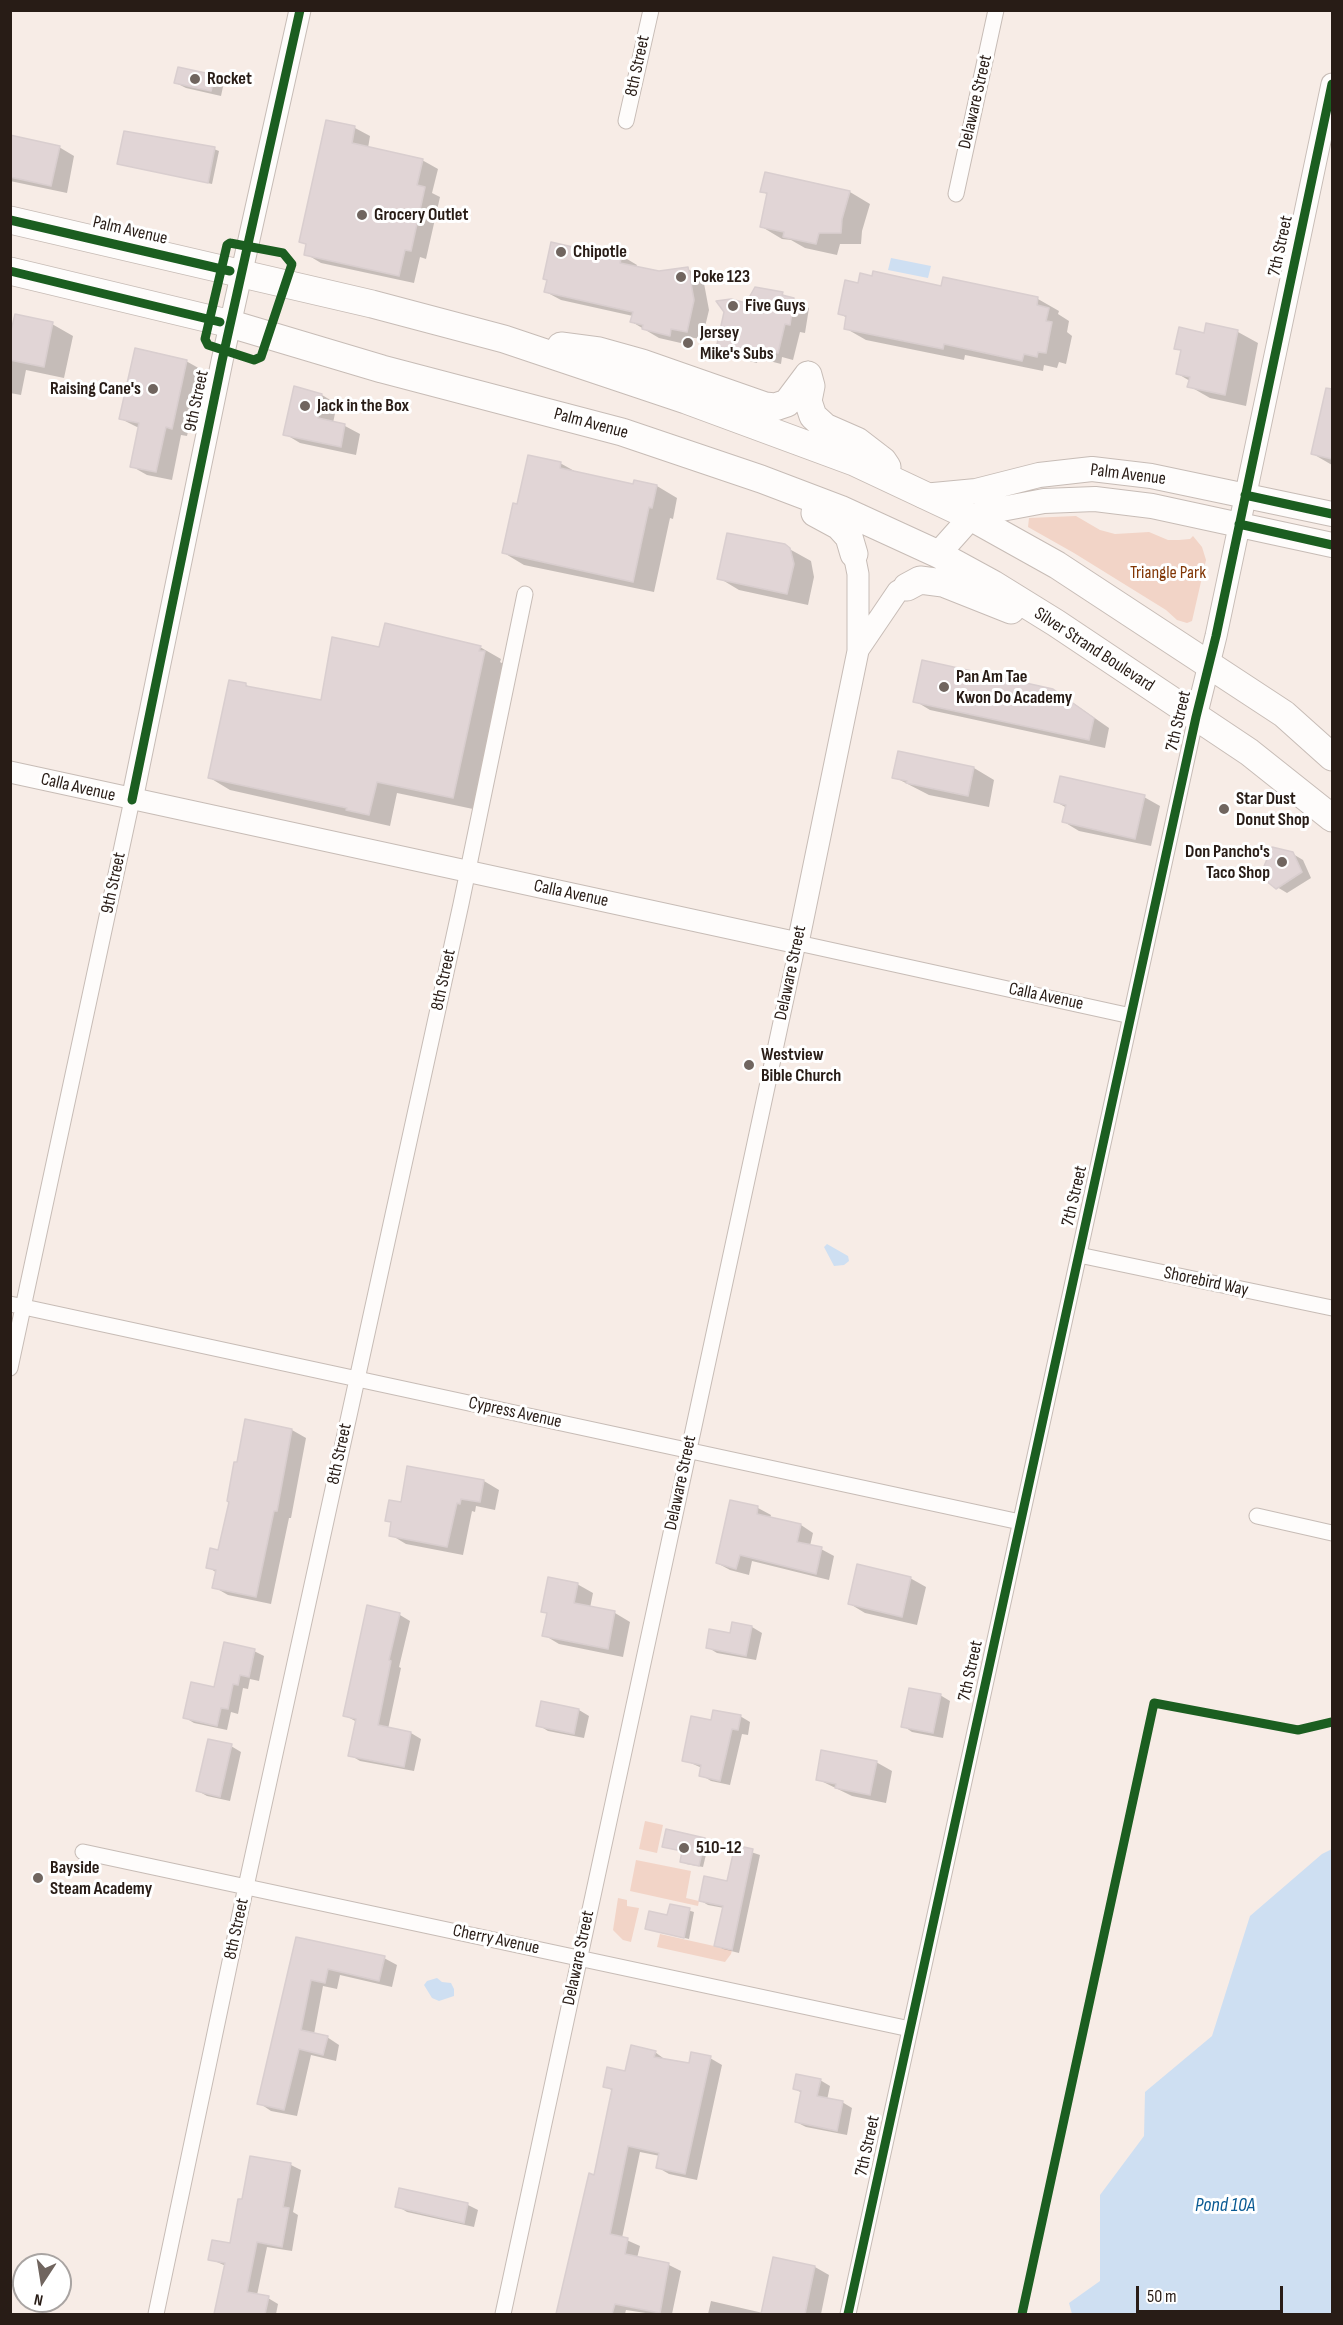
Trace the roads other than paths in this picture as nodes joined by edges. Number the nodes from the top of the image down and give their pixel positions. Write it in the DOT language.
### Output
graph roads {
  1 [pos="300,10"];
  2 [pos="651,10"];
  3 [pos="996,10"];
  4 [pos="1332,84"];
  5 [pos="626,121"];
  6 [pos="956,194"];
  7 [pos="10,220"];
  8 [pos="10,271"];
  9 [pos="242,274"];
  10 [pos="231,324"];
  11 [pos="504,339"];
  12 [pos="761,479"];
  13 [pos="896,481"];
  14 [pos="1245,495"];
  15 [pos="923,496"];
  16 [pos="1332,514"];
  17 [pos="971,517"];
  18 [pos="1239,524"];
  19 [pos="1332,545"];
  20 [pos="854,554"];
  21 [pos="938,554"];
  22 [pos="906,587"];
  23 [pos="525,594"];
  24 [pos="1039,614"];
  25 [pos="858,651"];
  26 [pos="1210,665"];
  27 [pos="1196,717"];
  28 [pos="1332,758"];
  29 [pos="10,772"];
  30 [pos="132,800"];
  31 [pos="1332,818"];
  32 [pos="467,872"];
  33 [pos="798,943"];
  34 [pos="1131,1016"];
  35 [pos="1078,1255"];
  36 [pos="17,1305"];
  37 [pos="1332,1308"];
  38 [pos="10,1368"];
  39 [pos="357,1379"];
  40 [pos="688,1450"];
  41 [pos="1257,1516"];
  42 [pos="1020,1522"];
  43 [pos="1332,1533"];
  44 [pos="82,1852"];
  45 [pos="246,1887"];
  46 [pos="579,1958"];
  47 [pos="910,2029"];
  48 [pos="156,2314"];
  49 [pos="503,2314"];
  50 [pos="848,2314"];
  1 -- 9 [label="street, 9th Street"];
  2 -- 5 [label="street, 8th Street"];
  3 -- 6 [label="street, Delaware Street"];
  4 -- 14 [label="street, 7th Street"];
  7 -- 9 [label="highway, Palm Avenue"];
  8 -- 10 [label="highway, Palm Avenue"];
  9 -- 10 [label="street, 9th Street"];
  9 -- 11 [label="highway, Palm Avenue"];
  10 -- 12 [label="highway, Palm Avenue"];
  10 -- 30 [label="street, 9th Street"];
  11 -- 13 [label="highway, Palm Avenue"];
  11 -- 13 [label="highway"];
  12 -- 20 [label="highway"];
  12 -- 21 [label="highway, Palm Avenue"];
  13 -- 15 [label="highway, Palm Avenue"];
  14 -- 15 [label="main road, Palm Avenue"];
  14 -- 16 [label="main road, Palm Avenue"];
  14 -- 18 [label="street, 7th Street"];
  15 -- 17 [label="highway, Palm Avenue"];
  17 -- 18 [label="main road, Palm Avenue"];
  17 -- 21 [label="main road"];
  17 -- 26 [label="highway"];
  18 -- 19 [label="main road, Palm Avenue"];
  18 -- 26 [label="street, 7th Street"];
  20 -- 25 [label="street, Delaware Street"];
  21 -- 24 [label="highway, Silver Strand Boulevard"];
  22 -- 24 [label="highway"];
  22 -- 25 [label="street, Delaware Street"];
  23 -- 32 [label="street, 8th Street"];
  24 -- 27 [label="highway, Silver Strand Boulevard"];
  25 -- 33 [label="street, Delaware Street"];
  26 -- 27 [label="street, 7th Street"];
  26 -- 28 [label="highway"];
  27 -- 31 [label="highway, Silver Strand Boulevard"];
  27 -- 34 [label="street, 7th Street"];
  29 -- 30 [label="street, Calla Avenue"];
  30 -- 32 [label="street, Calla Avenue"];
  30 -- 36 [label="street, 9th Street"];
  32 -- 33 [label="street, Calla Avenue"];
  32 -- 39 [label="street, 8th Street"];
  33 -- 34 [label="street, Calla Avenue"];
  33 -- 40 [label="street, Delaware Street"];
  34 -- 35 [label="street, 7th Street"];
  35 -- 37 [label="street, Shorebird Way"];
  35 -- 42 [label="street, 7th Street"];
  36 -- 38 [label="street, 9th Street"];
  36 -- 39 [label="street, Cypress Avenue"];
  39 -- 40 [label="street, Cypress Avenue"];
  39 -- 45 [label="street, 8th Street"];
  40 -- 42 [label="street, Cypress Avenue"];
  40 -- 46 [label="street, Delaware Street"];
  41 -- 43 [label="street"];
  42 -- 47 [label="street, 7th Street"];
  44 -- 45 [label="street, Cherry Avenue"];
  45 -- 46 [label="street, Cherry Avenue"];
  45 -- 48 [label="street, 8th Street"];
  46 -- 47 [label="street, Cherry Avenue"];
  46 -- 49 [label="street, Delaware Street"];
  47 -- 50 [label="street, 7th Street"];
}
